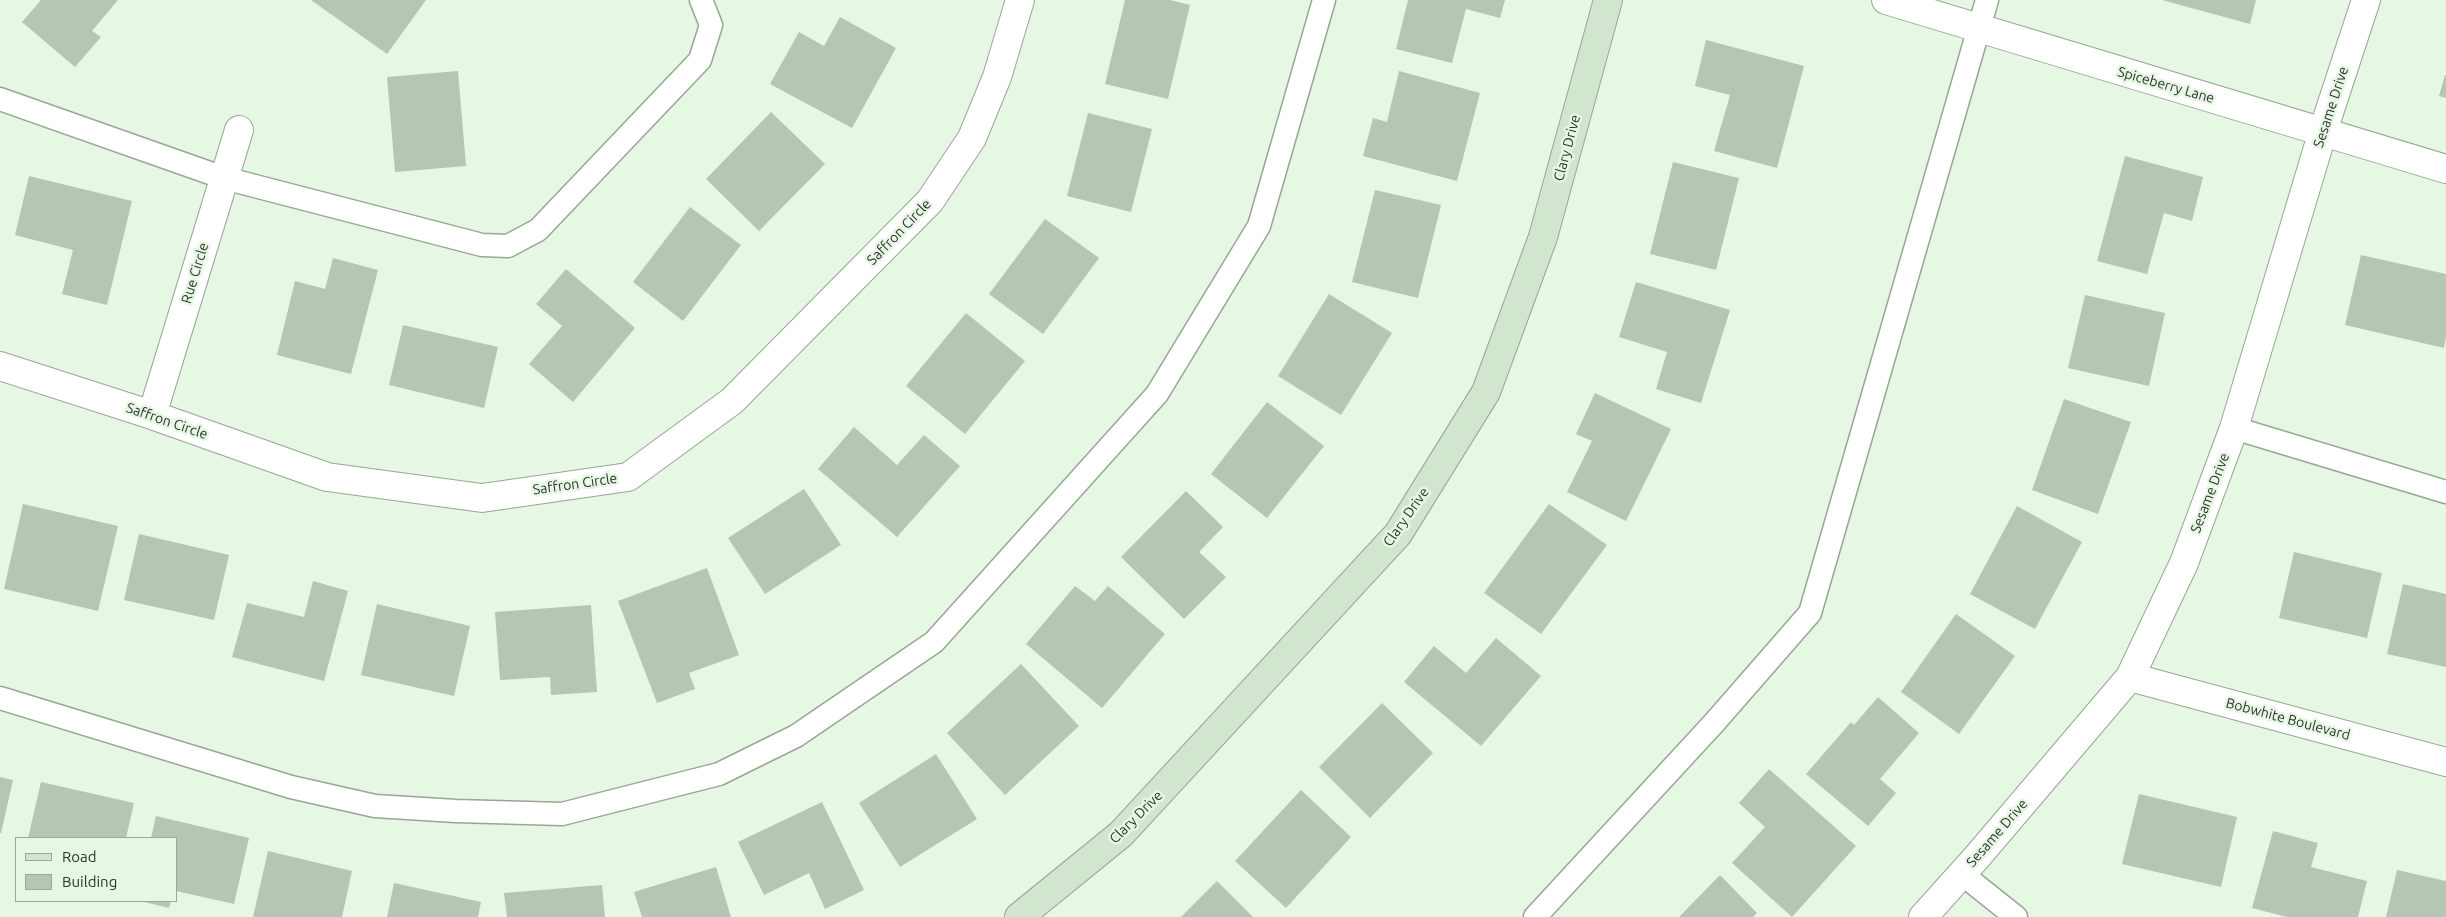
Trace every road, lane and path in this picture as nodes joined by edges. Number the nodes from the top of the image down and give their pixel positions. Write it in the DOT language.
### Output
graph roads {
  1 [pos="702,0"];
  2 [pos="1020,0"];
  3 [pos="1324,0"];
  4 [pos="1608,0"];
  5 [pos="1886,0"];
  6 [pos="1987,0"];
  7 [pos="2366,0"];
  8 [pos="1979,28"];
  9 [pos="0,99"];
  10 [pos="239,130"];
  11 [pos="2323,131"];
  12 [pos="2446,169"];
  13 [pos="224,178"];
  14 [pos="0,366"];
  15 [pos="152,415"];
  16 [pos="2234,428"];
  17 [pos="2446,492"];
  18 [pos="2130,677"];
  19 [pos="0,698"];
  20 [pos="2446,762"];
  21 [pos="1962,874"];
  22 [pos="1019,917"];
  23 [pos="1536,917"];
  24 [pos="1923,917"];
  25 [pos="2016,917"];
  1 -- 13 [label="lane"];
  2 -- 15 [label="street, Saffron Circle"];
  3 -- 19 [label="lane"];
  4 -- 22 [label="street, Clary Drive"];
  5 -- 8 [label="street, Spiceberry Lane"];
  6 -- 8 [label="lane"];
  7 -- 11 [label="street, Sesame Drive"];
  8 -- 11 [label="street, Spiceberry Lane"];
  8 -- 23 [label="lane"];
  9 -- 13 [label="lane"];
  10 -- 13 [label="street, Rue Circle"];
  11 -- 12 [label="street, Spiceberry Lane"];
  11 -- 16 [label="street, Sesame Drive"];
  13 -- 15 [label="street, Rue Circle"];
  14 -- 15 [label="street, Saffron Circle"];
  16 -- 17 [label="lane"];
  16 -- 18 [label="street, Sesame Drive"];
  18 -- 20 [label="street, Bobwhite Boulevard"];
  18 -- 21 [label="street, Sesame Drive"];
  21 -- 24 [label="street, Sesame Drive"];
  21 -- 25 [label="lane"];
}
